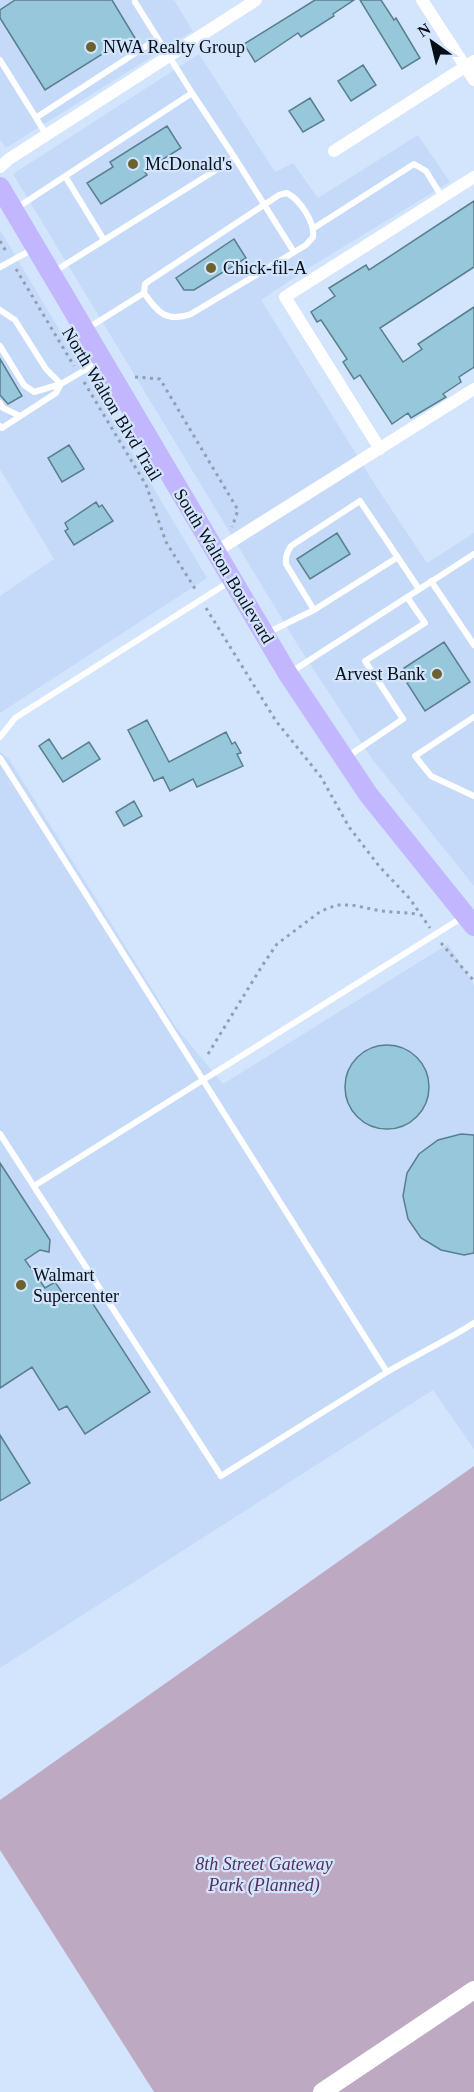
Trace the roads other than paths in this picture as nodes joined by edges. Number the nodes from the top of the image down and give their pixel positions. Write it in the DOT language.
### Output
graph roads {
  1 [pos="256,0"];
  2 [pos="422,0"];
  3 [pos="135,2"];
  4 [pos="157,39"];
  5 [pos="168,56"];
  6 [pos="0,60"];
  7 [pos="470,64"];
  8 [pos="474,80"];
  9 [pos="192,93"];
  10 [pos="37,117"];
  11 [pos="46,134"];
  12 [pos="334,151"];
  13 [pos="235,158"];
  14 [pos="0,167"];
  15 [pos="65,176"];
  16 [pos="474,177"];
  17 [pos="0,187"];
  18 [pos="442,197"];
  19 [pos="264,205"];
  20 [pos="14,210"];
  21 [pos="314,228"];
  22 [pos="104,240"];
  23 [pos="36,247"];
  24 [pos="294,252"];
  25 [pos="0,267"];
  26 [pos="52,273"];
  27 [pos="144,293"];
  28 [pos="0,310"];
  29 [pos="85,330"];
  30 [pos="0,346"];
  31 [pos="103,359"];
  32 [pos="62,384"];
  33 [pos="474,389"];
  34 [pos="0,403"];
  35 [pos="20,416"];
  36 [pos="0,426"];
  37 [pos="380,449"];
  38 [pos="215,552"];
  39 [pos="474,554"];
  40 [pos="398,557"];
  41 [pos="232,580"];
  42 [pos="431,581"];
  43 [pos="419,589"];
  44 [pos="407,597"];
  45 [pos="314,610"];
  46 [pos="264,635"];
  47 [pos="474,645"];
  48 [pos="288,674"];
  49 [pos="474,717"];
  50 [pos="0,737"];
  51 [pos="0,758"];
  52 [pos="345,759"];
  53 [pos="474,796"];
  54 [pos="471,918"];
  55 [pos="203,1080"];
  56 [pos="0,1134"];
  57 [pos="34,1186"];
  58 [pos="474,1323"];
  59 [pos="387,1372"];
  60 [pos="474,1990"];
  61 [pos="322,2092"];
  1 -- 5 [label="street"];
  2 -- 7 [label="street"];
  3 -- 4 [label="lane"];
  4 -- 5 [label="lane"];
  4 -- 10 [label="lane"];
  5 -- 9 [label="lane"];
  5 -- 11 [label="street"];
  6 -- 10 [label="lane"];
  7 -- 8 [label="street"];
  7 -- 12 [label="street"];
  9 -- 13 [label="lane"];
  9 -- 15 [label="lane"];
  10 -- 11 [label="lane"];
  11 -- 14 [label="street"];
  13 -- 19 [label="lane"];
  13 -- 22 [label="lane"];
  15 -- 20 [label="lane"];
  15 -- 22 [label="lane"];
  16 -- 18 [label="street"];
  17 -- 20 [label="main road, South Walton Boulevard"];
  18 -- 21 [label="lane"];
  18 -- 37 [label="street"];
  19 -- 21 [label="lane"];
  19 -- 24 [label="lane"];
  19 -- 27 [label="lane"];
  20 -- 23 [label="main road, South Walton Boulevard"];
  21 -- 24 [label="lane"];
  22 -- 26 [label="lane"];
  23 -- 25 [label="lane"];
  23 -- 26 [label="main road, South Walton Boulevard"];
  24 -- 27 [label="lane"];
  26 -- 29 [label="main road, South Walton Boulevard"];
  27 -- 29 [label="lane"];
  28 -- 32 [label="lane"];
  29 -- 31 [label="main road, South Walton Boulevard"];
  30 -- 32 [label="lane"];
  31 -- 32 [label="lane"];
  31 -- 38 [label="main road, South Walton Boulevard"];
  32 -- 35 [label="lane"];
  33 -- 37 [label="street"];
  34 -- 35 [label="lane"];
  35 -- 36 [label="lane"];
  37 -- 38 [label="street"];
  38 -- 41 [label="main road, South Walton Boulevard"];
  39 -- 42 [label="lane"];
  40 -- 43 [label="lane"];
  40 -- 45 [label="lane"];
  40 -- 45 [label="lane"];
  41 -- 46 [label="main road, South Walton Boulevard"];
  41 -- 50 [label="lane"];
  42 -- 43 [label="lane"];
  42 -- 47 [label="lane"];
  43 -- 44 [label="lane"];
  44 -- 48 [label="lane"];
  44 -- 52 [label="lane"];
  45 -- 46 [label="lane"];
  46 -- 48 [label="main road, South Walton Boulevard"];
  48 -- 52 [label="main road, South Walton Boulevard"];
  49 -- 53 [label="lane"];
  51 -- 55 [label="lane"];
  52 -- 54 [label="main road, South Walton Boulevard"];
  54 -- 55 [label="lane"];
  55 -- 57 [label="lane"];
  55 -- 59 [label="lane"];
  56 -- 57 [label="lane"];
  57 -- 59 [label="lane"];
  58 -- 59 [label="lane"];
  60 -- 61 [label="street"];
}
